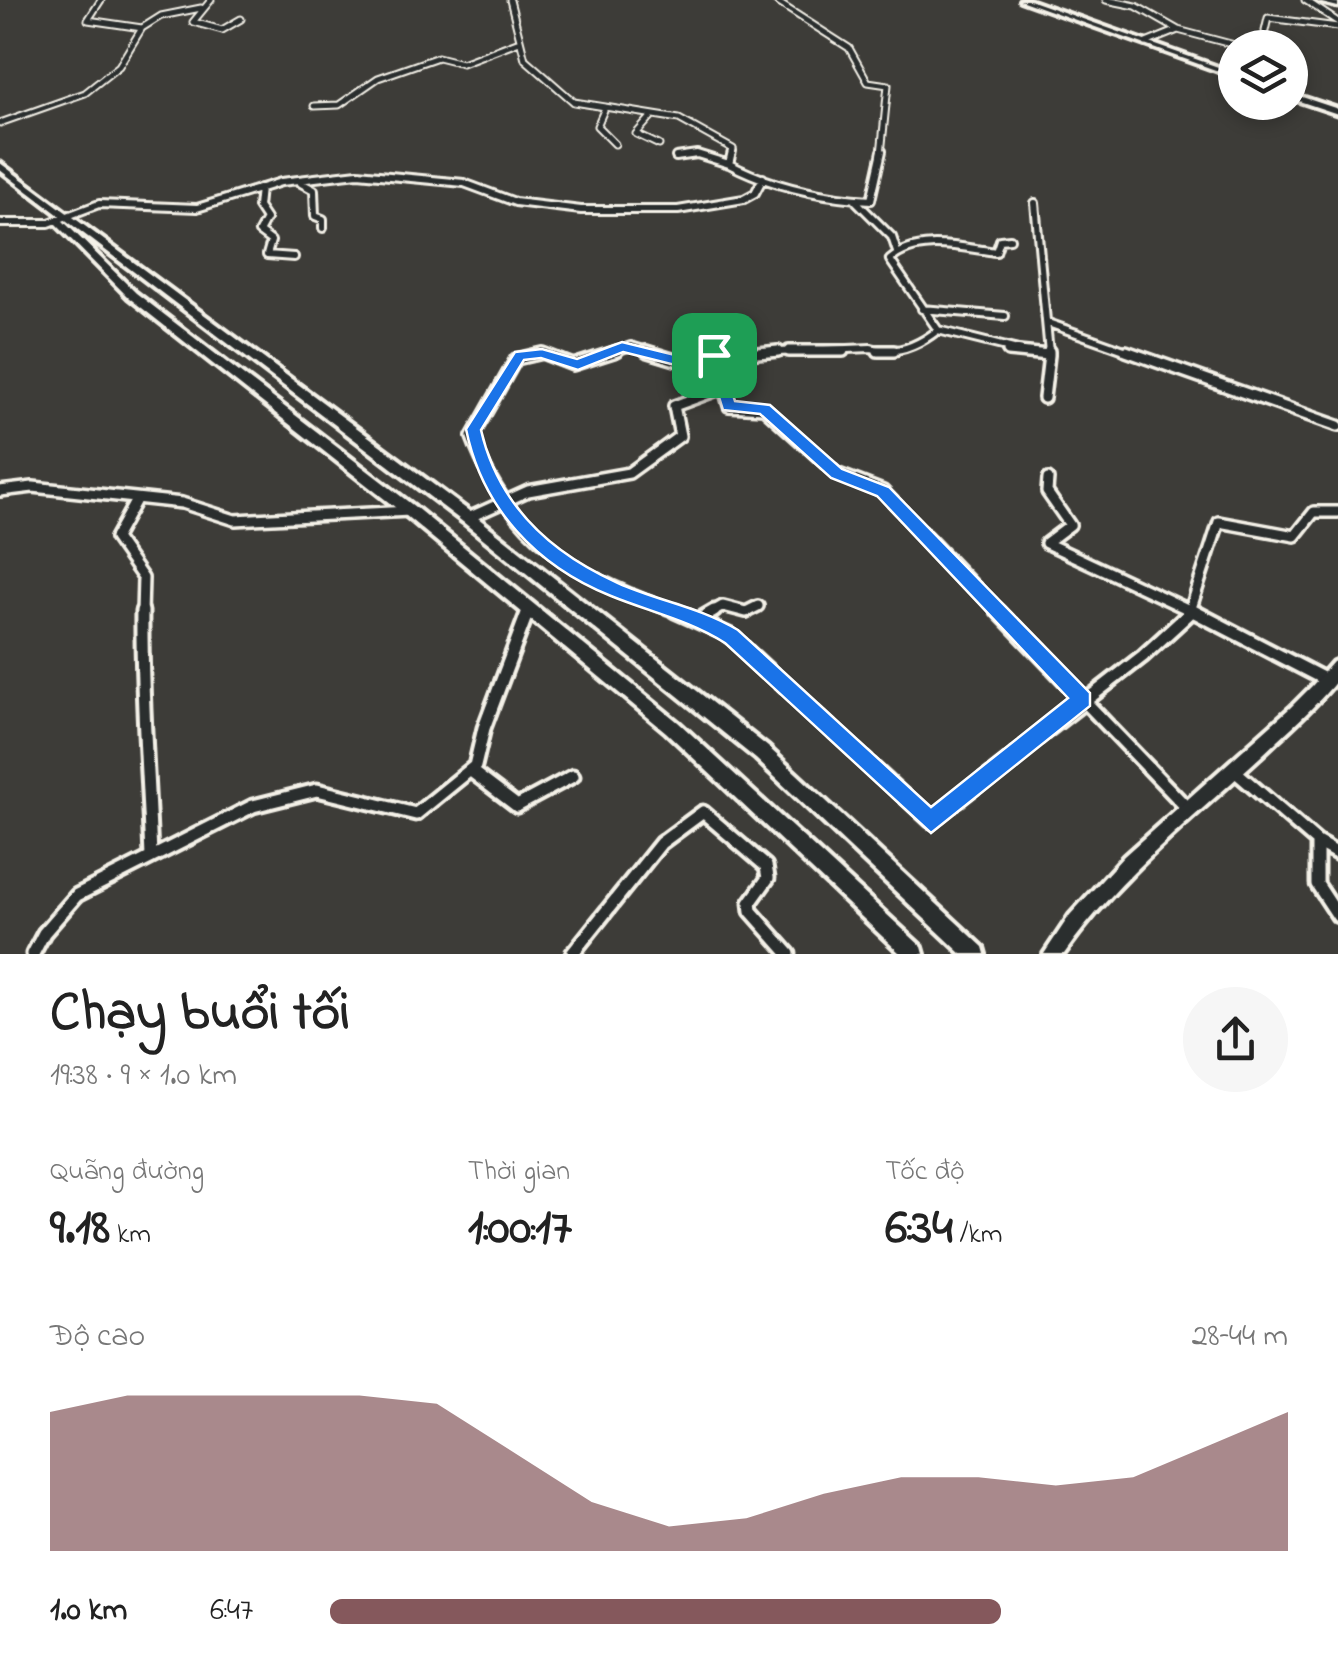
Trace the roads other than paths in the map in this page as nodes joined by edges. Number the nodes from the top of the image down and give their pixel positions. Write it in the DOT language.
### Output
graph roads {
  1 [pos="102,0"];
  2 [pos="211,0"];
  3 [pos="510,0"];
  4 [pos="774,0"];
  5 [pos="1023,0"];
  6 [pos="1106,0"];
  7 [pos="1305,0"];
  8 [pos="1321,0"];
  9 [pos="1338,6"];
  10 [pos="201,8"];
  11 [pos="241,19"];
  12 [pos="1338,24"];
  13 [pos="142,28"];
  14 [pos="1178,30"];
  15 [pos="1266,30"];
  16 [pos="1218,41"];
  17 [pos="518,42"];
  18 [pos="1146,43"];
  19 [pos="1218,69"];
  20 [pos="1308,101"];
  21 [pos="314,106"];
  22 [pos="604,110"];
  23 [pos="1338,112"];
  24 [pos="651,117"];
  25 [pos="0,123"];
  26 [pos="615,144"];
  27 [pos="659,146"];
  28 [pos="676,158"];
  29 [pos="730,164"];
  30 [pos="0,166"];
  31 [pos="0,176"];
  32 [pos="763,178"];
  33 [pos="298,181"];
  34 [pos="260,188"];
  35 [pos="850,198"];
  36 [pos="1034,203"];
  37 [pos="60,218"];
  38 [pos="0,223"];
  39 [pos="323,228"];
  40 [pos="1010,239"];
  41 [pos="897,252"];
  42 [pos="294,256"];
  43 [pos="922,309"];
  44 [pos="1005,316"];
  45 [pos="1048,323"];
  46 [pos="938,330"];
  47 [pos="714,355"];
  48 [pos="1049,355"];
  49 [pos="724,388"];
  50 [pos="1044,398"];
  51 [pos="1338,426"];
  52 [pos="1048,479"];
  53 [pos="0,491"];
  54 [pos="136,500"];
  55 [pos="502,500"];
  56 [pos="410,511"];
  57 [pos="1338,512"];
  58 [pos="468,518"];
  59 [pos="758,606"];
  60 [pos="529,610"];
  61 [pos="1192,611"];
  62 [pos="702,618"];
  63 [pos="1333,674"];
  64 [pos="1083,699"];
  65 [pos="472,770"];
  66 [pos="1236,772"];
  67 [pos="573,776"];
  68 [pos="1188,809"];
  69 [pos="1317,842"];
  70 [pos="1338,854"];
  71 [pos="151,856"];
  72 [pos="1338,916"];
  73 [pos="33,954"];
  74 [pos="572,954"];
  75 [pos="788,954"];
  76 [pos="915,954"];
  77 [pos="976,954"];
  78 [pos="1053,954"];
  1 -- 13 [label="street"];
  2 -- 10 [label="street"];
  3 -- 17 [label="street"];
  4 -- 35 [label="street"];
  5 -- 18 [label="street"];
  6 -- 14 [label="street"];
  7 -- 12 [label="street"];
  8 -- 9 [label="highway"];
  10 -- 11 [label="street"];
  10 -- 13 [label="street"];
  12 -- 15 [label="street"];
  13 -- 25 [label="street"];
  14 -- 16 [label="street"];
  14 -- 18 [label="street"];
  17 -- 21 [label="street"];
  17 -- 22 [label="street"];
  18 -- 19 [label="street"];
  20 -- 23 [label="street"];
  22 -- 24 [label="street"];
  22 -- 26 [label="street"];
  24 -- 27 [label="street"];
  24 -- 29 [label="street"];
  28 -- 29 [label="street"];
  29 -- 32 [label="street"];
  30 -- 37 [label="street"];
  31 -- 37 [label="street"];
  32 -- 33 [label="street"];
  32 -- 35 [label="street"];
  33 -- 34 [label="street"];
  33 -- 39 [label="street"];
  34 -- 37 [label="street"];
  34 -- 42 [label="street"];
  35 -- 41 [label="street"];
  36 -- 45 [label="street"];
  37 -- 38 [label="street"];
  37 -- 56 [label="street"];
  37 -- 58 [label="street"];
  40 -- 41 [label="street"];
  41 -- 43 [label="street"];
  43 -- 44 [label="street"];
  43 -- 46 [label="street"];
  45 -- 48 [label="street"];
  45 -- 51 [label="street"];
  46 -- 47 [label="street"];
  46 -- 48 [label="street"];
  47 -- 49 [label="street"];
  47 -- 55 [label="street"];
  48 -- 50 [label="street"];
  49 -- 55 [label="street"];
  49 -- 64 [label="street"];
  52 -- 61 [label="street"];
  53 -- 54 [label="street"];
  54 -- 56 [label="street"];
  54 -- 71 [label="street"];
  55 -- 58 [label="street"];
  55 -- 62 [label="street"];
  56 -- 60 [label="street"];
  57 -- 61 [label="street"];
  58 -- 77 [label="street"];
  59 -- 62 [label="street"];
  60 -- 65 [label="street"];
  60 -- 76 [label="street"];
  61 -- 63 [label="street"];
  61 -- 64 [label="street"];
  62 -- 64 [label="street"];
  63 -- 66 [label="street"];
  64 -- 68 [label="street"];
  65 -- 67 [label="street"];
  65 -- 71 [label="street"];
  66 -- 68 [label="street"];
  66 -- 69 [label="street"];
  68 -- 78 [label="street"];
  69 -- 70 [label="street"];
  69 -- 72 [label="street"];
  71 -- 73 [label="street"];
  74 -- 75 [label="street"];
}
